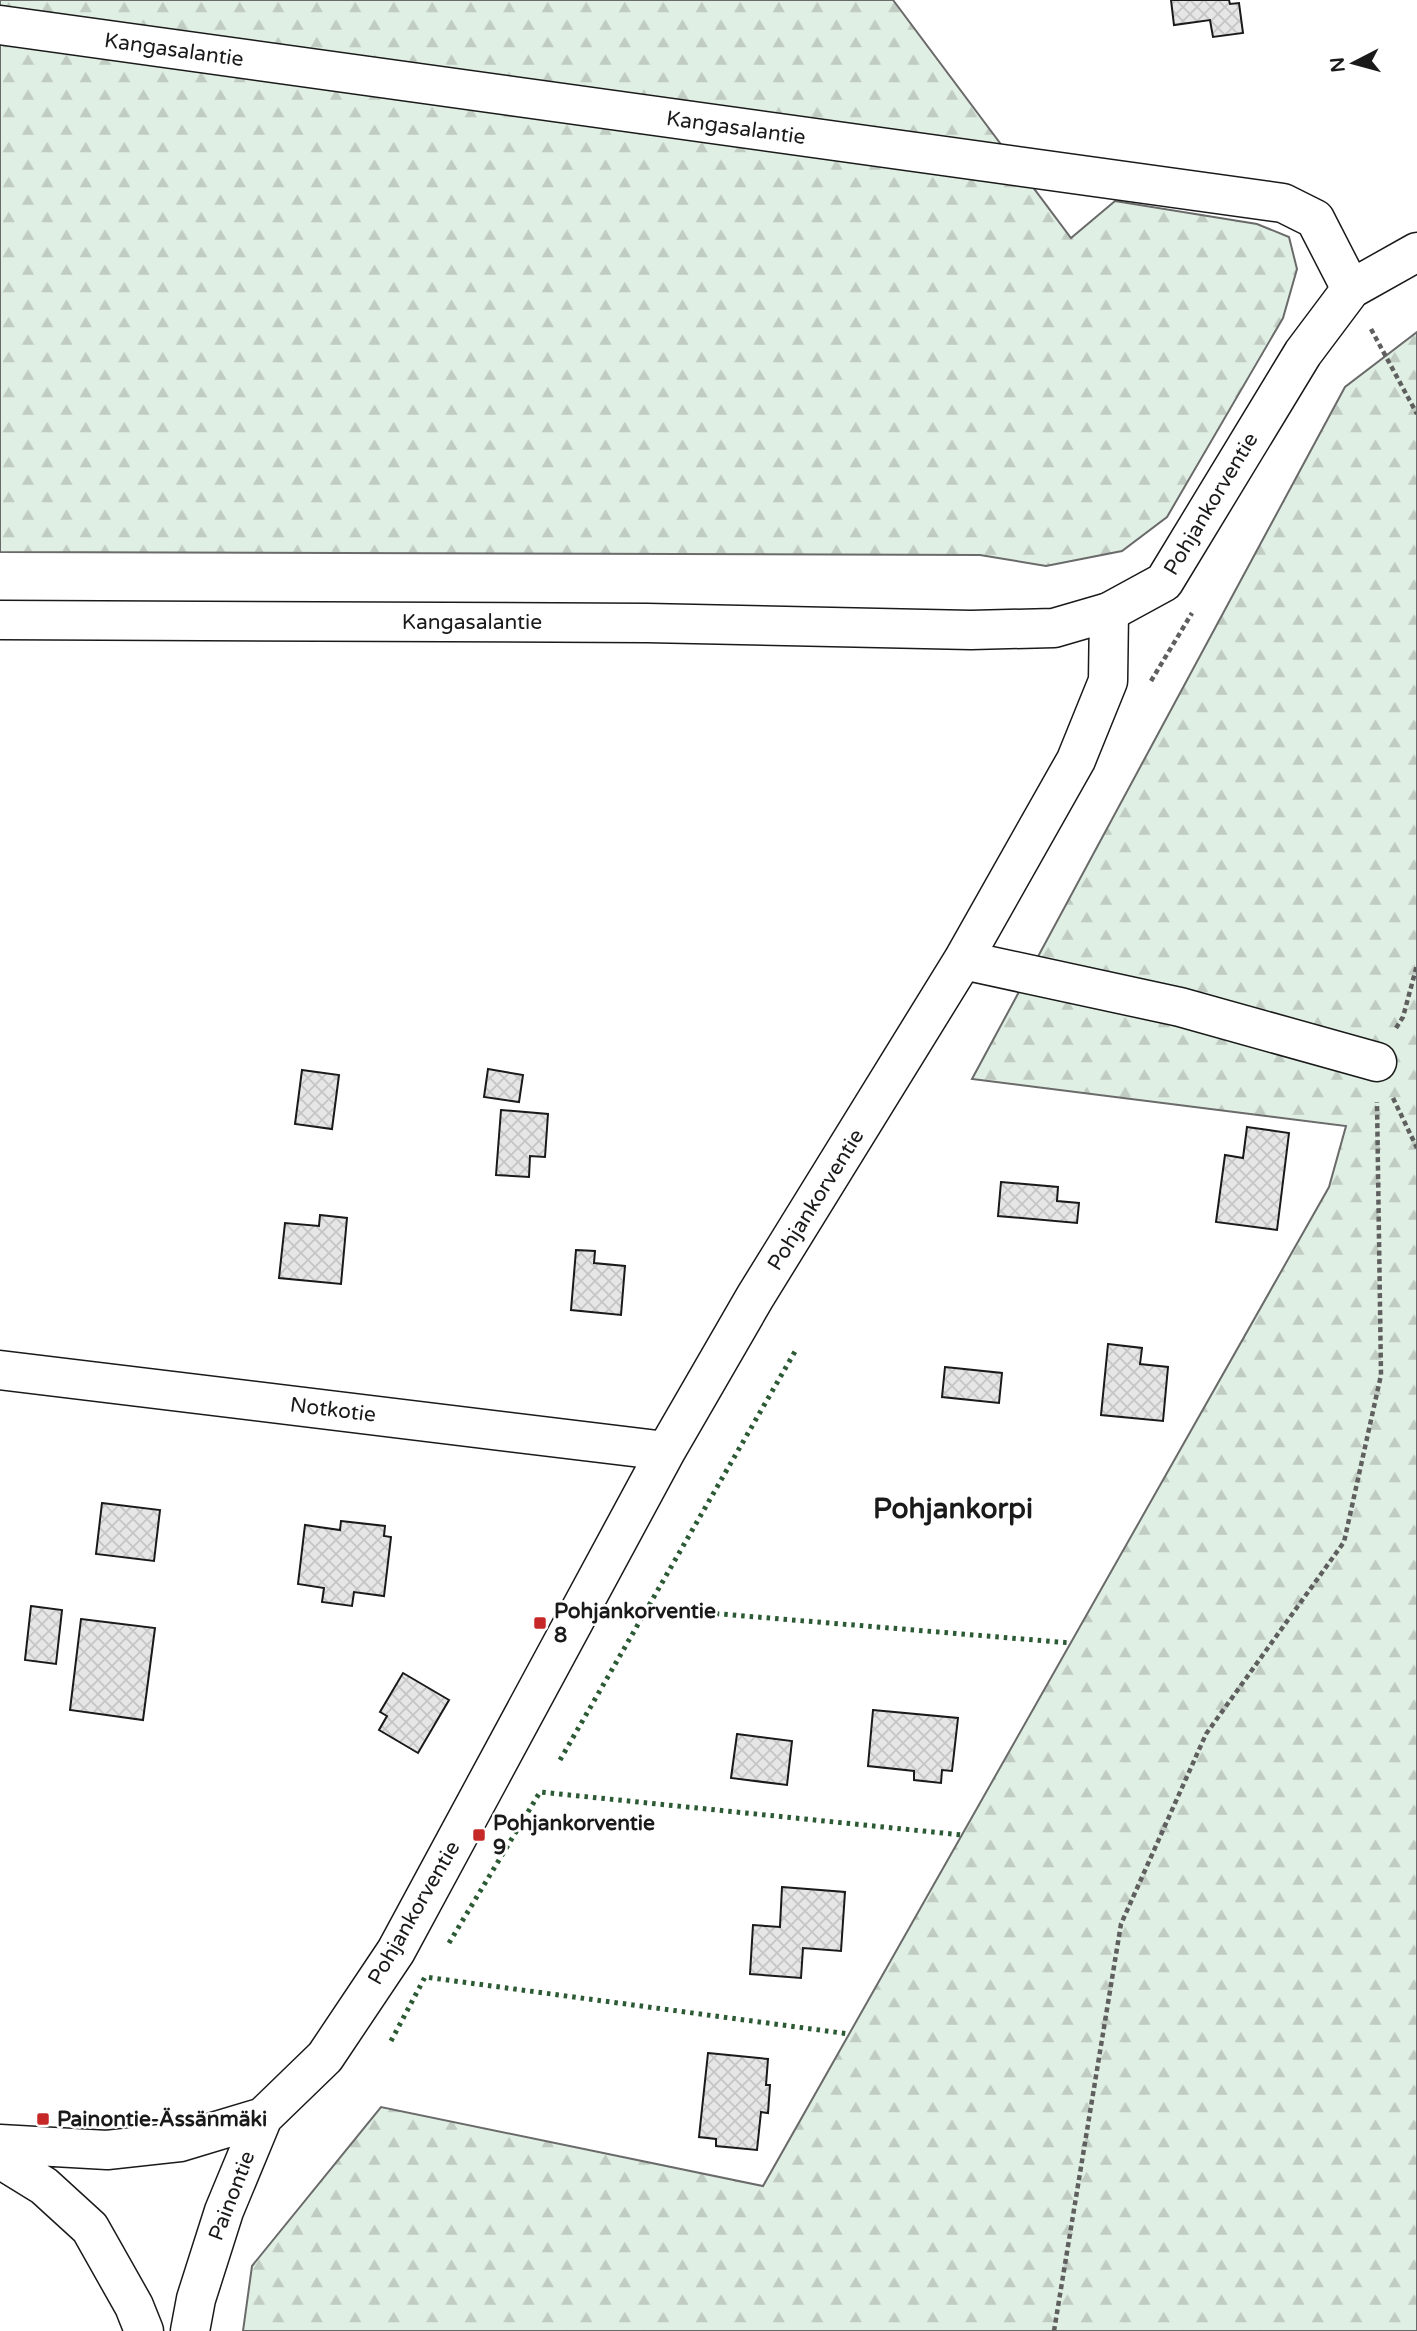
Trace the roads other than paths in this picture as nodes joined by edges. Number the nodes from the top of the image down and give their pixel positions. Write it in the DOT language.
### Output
graph roads {
  1 [pos="0,25"];
  2 [pos="1417,252"];
  3 [pos="1351,289"];
  4 [pos="1109,612"];
  5 [pos="0,621"];
  6 [pos="963,960"];
  7 [pos="1377,1062"];
  8 [pos="0,1370"];
  9 [pos="666,1451"];
  10 [pos="263,2117"];
  11 [pos="0,2144"];
  12 [pos="0,2159"];
  13 [pos="144,2331"];
  14 [pos="190,2331"];
  1 -- 3 [label="street, Kangasalantie"];
  2 -- 3 [label="street"];
  3 -- 4 [label="street, Pohjankorventie"];
  4 -- 5 [label="street, Kangasalantie"];
  4 -- 6 [label="street, Pohjankorventie"];
  6 -- 7 [label="street"];
  6 -- 9 [label="street, Pohjankorventie"];
  8 -- 9 [label="street, Notkotie"];
  9 -- 10 [label="street, Pohjankorventie"];
  10 -- 11 [label="street, Painontie"];
  10 -- 14 [label="street, Painontie"];
  12 -- 13 [label="street"];
}
